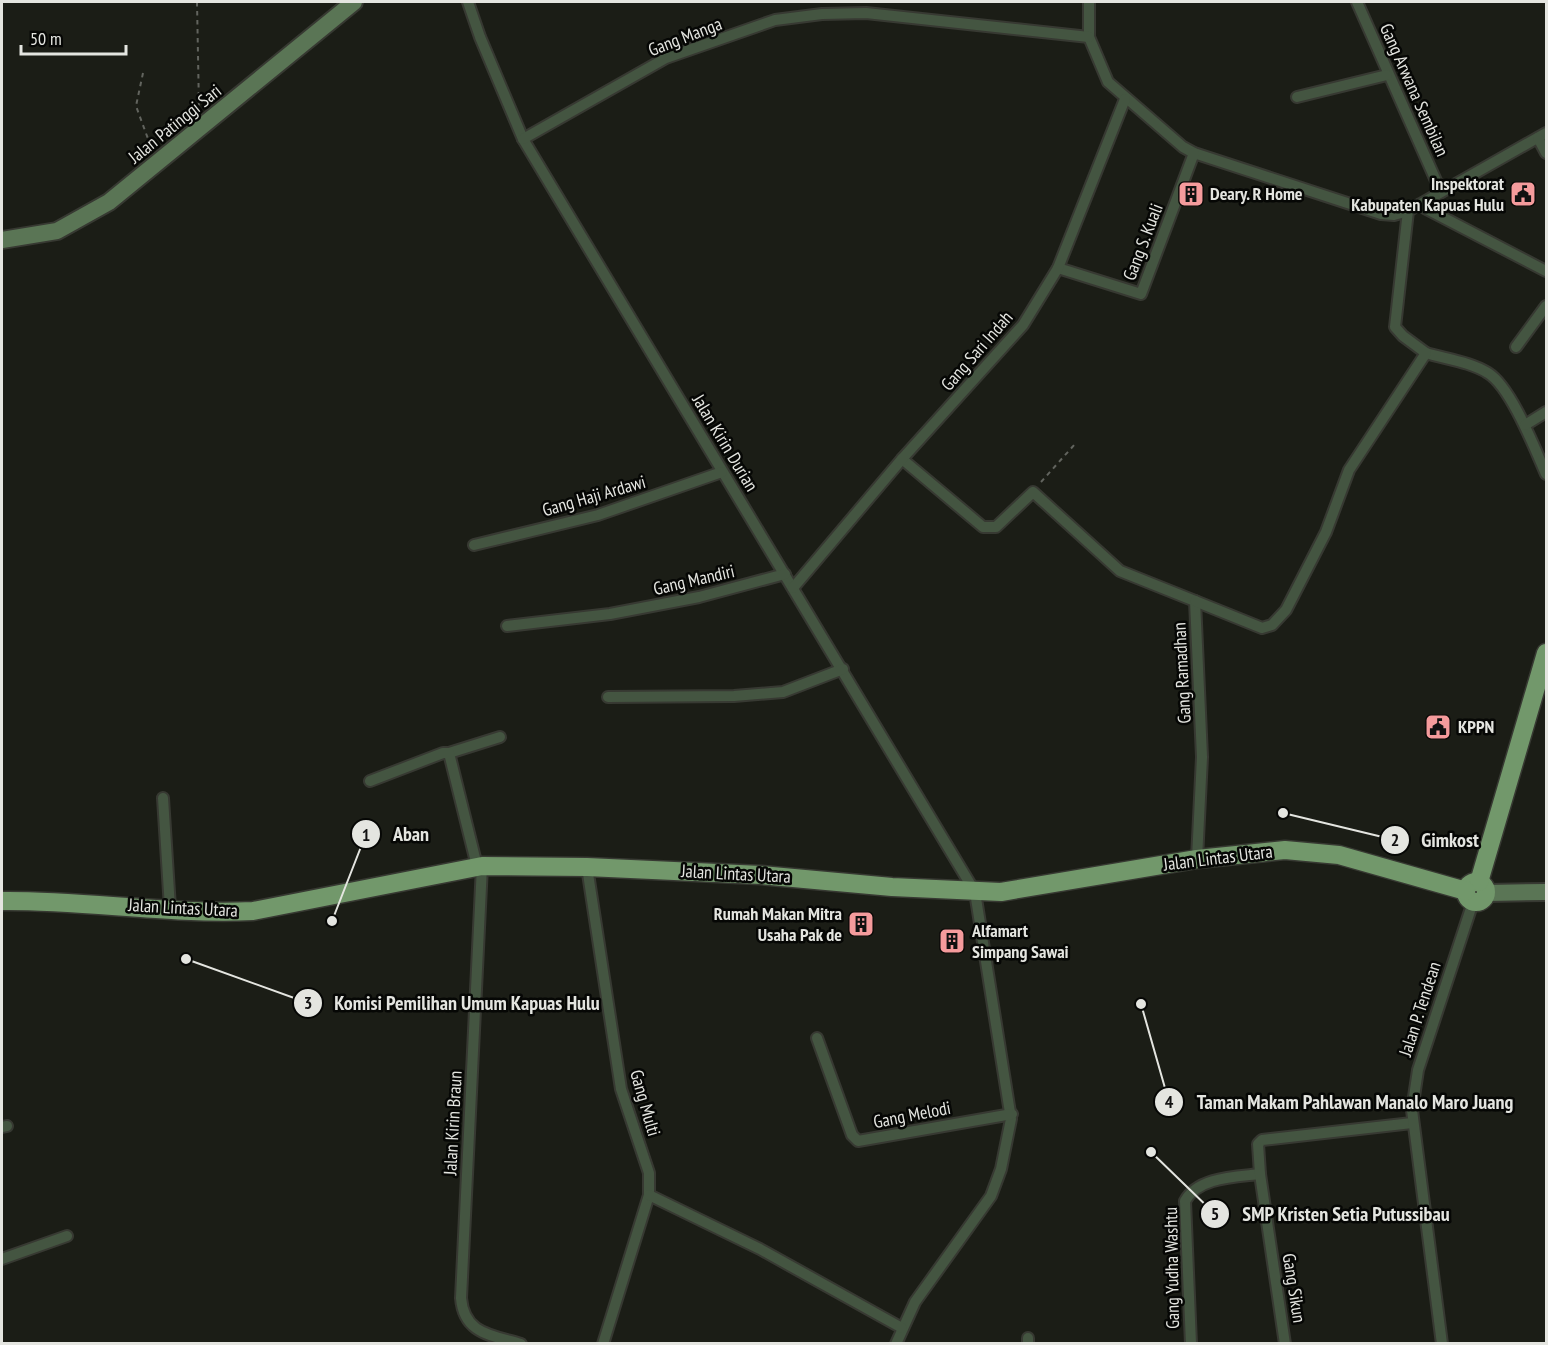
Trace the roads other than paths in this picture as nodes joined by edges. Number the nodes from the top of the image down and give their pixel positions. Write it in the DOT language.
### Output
graph roads {
  1 [pos="354,2"];
  2 [pos="468,2"];
  3 [pos="1089,2"];
  4 [pos="1357,2"];
  5 [pos="1089,37"];
  6 [pos="1388,75"];
  7 [pos="1297,97"];
  8 [pos="1125,99"];
  9 [pos="1542,135"];
  10 [pos="522,139"];
  11 [pos="1194,153"];
  12 [pos="1546,153"];
  13 [pos="1441,192"];
  14 [pos="1419,205"];
  15 [pos="1408,211"];
  16 [pos="2,240"];
  17 [pos="1058,268"];
  18 [pos="1546,271"];
  19 [pos="1546,306"];
  20 [pos="1516,347"];
  21 [pos="1426,352"];
  22 [pos="1546,412"];
  23 [pos="1525,425"];
  24 [pos="902,459"];
  25 [pos="722,472"];
  26 [pos="1546,474"];
  27 [pos="474,545"];
  28 [pos="785,574"];
  29 [pos="794,588"];
  30 [pos="1195,601"];
  31 [pos="507,626"];
  32 [pos="1546,653"];
  33 [pos="843,669"];
  34 [pos="608,697"];
  35 [pos="500,737"];
  36 [pos="449,753"];
  37 [pos="370,781"];
  38 [pos="163,798"];
  39 [pos="1197,859"];
  40 [pos="480,866"];
  41 [pos="586,867"];
  42 [pos="975,892"];
  43 [pos="1476,892"];
  44 [pos="1546,892"];
  45 [pos="2,901"];
  46 [pos="170,908"];
  47 [pos="817,1038"];
  48 [pos="1012,1117"];
  49 [pos="1412,1124"];
  50 [pos="1260,1174"];
  51 [pos="649,1195"];
  52 [pos="67,1236"];
  53 [pos="2,1259"];
  54 [pos="902,1328"];
  55 [pos="521,1344"];
  56 [pos="603,1344"];
  57 [pos="896,1344"];
  58 [pos="1191,1344"];
  59 [pos="1286,1344"];
  60 [pos="1442,1344"];
  1 -- 16 [label="main road, Jalan Patinggi Sari"];
  2 -- 10 [label="street, Jalan Kirin Durian"];
  3 -- 5 [label="street"];
  4 -- 6 [label="street, Gang Arwana Sembilan"];
  5 -- 8 [label="street"];
  5 -- 10 [label="street, Gang Manga"];
  6 -- 7 [label="street"];
  6 -- 13 [label="street, Gang Arwana Sembilan"];
  8 -- 11 [label="street"];
  8 -- 17 [label="street, Gang Sari Indah"];
  9 -- 12 [label="street"];
  9 -- 13 [label="street"];
  10 -- 25 [label="street, Jalan Kirin Durian"];
  11 -- 15 [label="street"];
  11 -- 17 [label="street, Gang S. Kuali"];
  13 -- 14 [label="street"];
  14 -- 15 [label="street"];
  14 -- 18 [label="street"];
  15 -- 21 [label="street"];
  17 -- 24 [label="street, Gang Sari Indah"];
  19 -- 20 [label="street"];
  21 -- 23 [label="street"];
  21 -- 30 [label="street"];
  22 -- 23 [label="street"];
  23 -- 26 [label="street"];
  24 -- 29 [label="street, Gang Sari Indah"];
  24 -- 30 [label="street, Gang Ramadhan"];
  25 -- 27 [label="street, Gang Haji Ardawi"];
  25 -- 28 [label="street, Jalan Kirin Durian"];
  28 -- 29 [label="street, Jalan Kirin Durian"];
  28 -- 31 [label="street, Gang Mandiri"];
  29 -- 33 [label="street, Jalan Kirin Durian"];
  30 -- 39 [label="street, Gang Ramadhan"];
  32 -- 43 [label="highway"];
  33 -- 34 [label="street"];
  33 -- 42 [label="street, Jalan Kirin Durian"];
  35 -- 36 [label="street"];
  36 -- 37 [label="street"];
  36 -- 40 [label="street, Jalan Kirin Braun"];
  38 -- 46 [label="street"];
  39 -- 42 [label="highway, Jalan Lintas Utara"];
  39 -- 43 [label="highway, Jalan Lintas Utara"];
  40 -- 41 [label="highway, Jalan Lintas Utara"];
  40 -- 46 [label="highway, Jalan Lintas Utara"];
  40 -- 55 [label="street, Jalan Kirin Braun"];
  41 -- 42 [label="highway, Jalan Lintas Utara"];
  41 -- 51 [label="street, Gang Multi"];
  42 -- 48 [label="street"];
  43 -- 44 [label="main road"];
  43 -- 49 [label="street, Jalan P. Tendean"];
  45 -- 46 [label="highway, Jalan Lintas Utara"];
  47 -- 48 [label="street, Gang Melodi"];
  48 -- 54 [label="street"];
  49 -- 50 [label="street, Gang Sikun"];
  49 -- 60 [label="street, Jalan P. Tendean"];
  50 -- 58 [label="street, Gang Yudha Washtu"];
  50 -- 59 [label="street, Gang Sikun"];
  51 -- 54 [label="street"];
  51 -- 56 [label="street, Gang Multi"];
  52 -- 53 [label="street"];
  54 -- 57 [label="street"];
}
